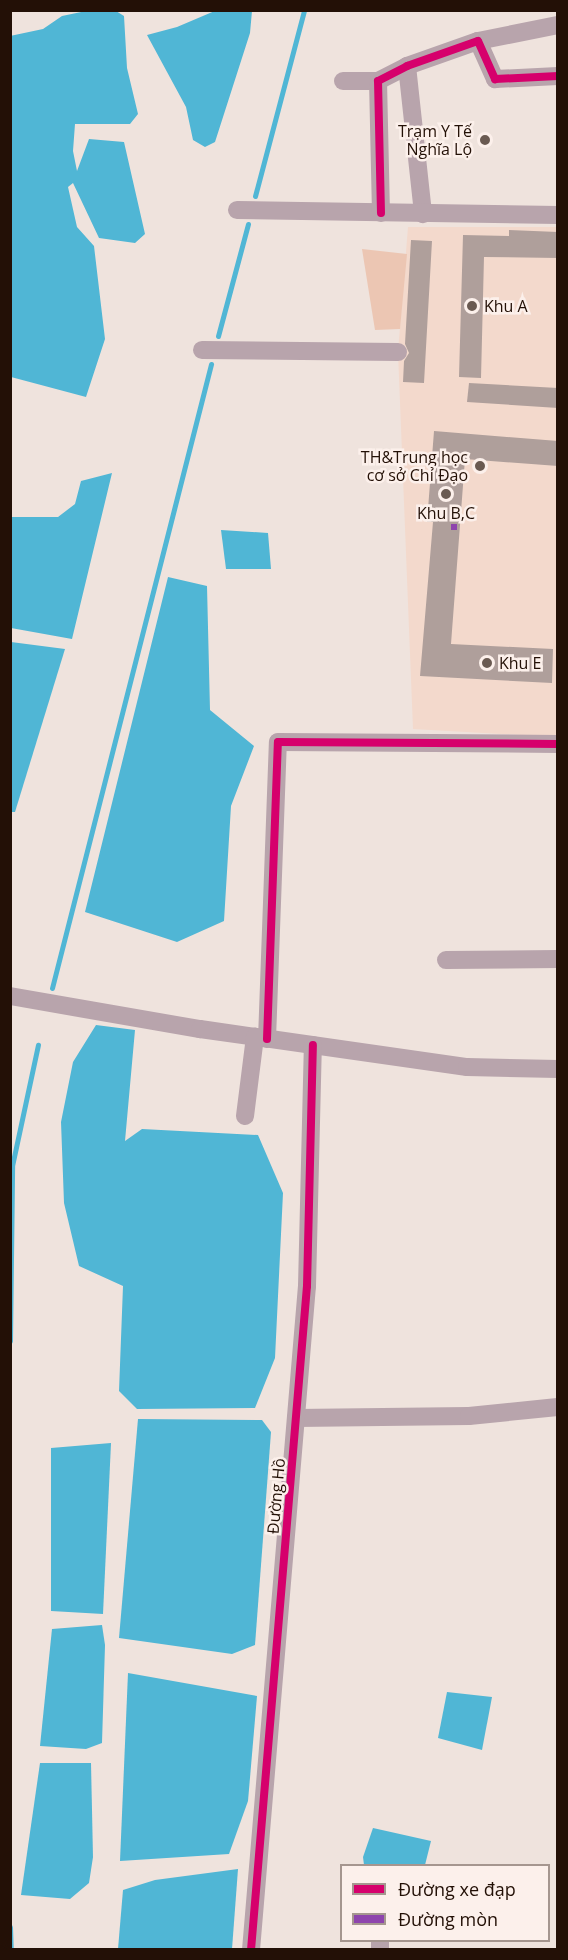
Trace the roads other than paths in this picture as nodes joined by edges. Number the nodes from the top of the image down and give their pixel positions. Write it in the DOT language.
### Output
graph roads {
  1 [pos="558,25"];
  2 [pos="478,41"];
  3 [pos="407,66"];
  4 [pos="558,76"];
  5 [pos="343,81"];
  6 [pos="378,81"];
  7 [pos="237,210"];
  8 [pos="381,213"];
  9 [pos="423,214"];
  10 [pos="558,214"];
  11 [pos="202,350"];
  12 [pos="399,352"];
  13 [pos="558,744"];
  14 [pos="558,959"];
  15 [pos="446,960"];
  16 [pos="10,996"];
  17 [pos="261,1038"];
  18 [pos="313,1045"];
  19 [pos="558,1069"];
  20 [pos="245,1116"];
  21 [pos="558,1407"];
  22 [pos="296,1418"];
  23 [pos="251,1950"];
  1 -- 2 [label="street"];
  2 -- 3 [label="street"];
  2 -- 4 [label="street"];
  3 -- 6 [label="street"];
  3 -- 9 [label="street"];
  5 -- 6 [label="street"];
  6 -- 8 [label="street"];
  7 -- 8 [label="street"];
  8 -- 9 [label="street"];
  9 -- 10 [label="street"];
  11 -- 12 [label="street"];
  13 -- 17 [label="street"];
  14 -- 15 [label="street"];
  16 -- 17 [label="street"];
  17 -- 18 [label="street"];
  17 -- 20 [label="street"];
  18 -- 19 [label="street"];
  18 -- 22 [label="street, Đường Hồ"];
  21 -- 22 [label="street"];
  22 -- 23 [label="street, Đường Hồ"];
}
